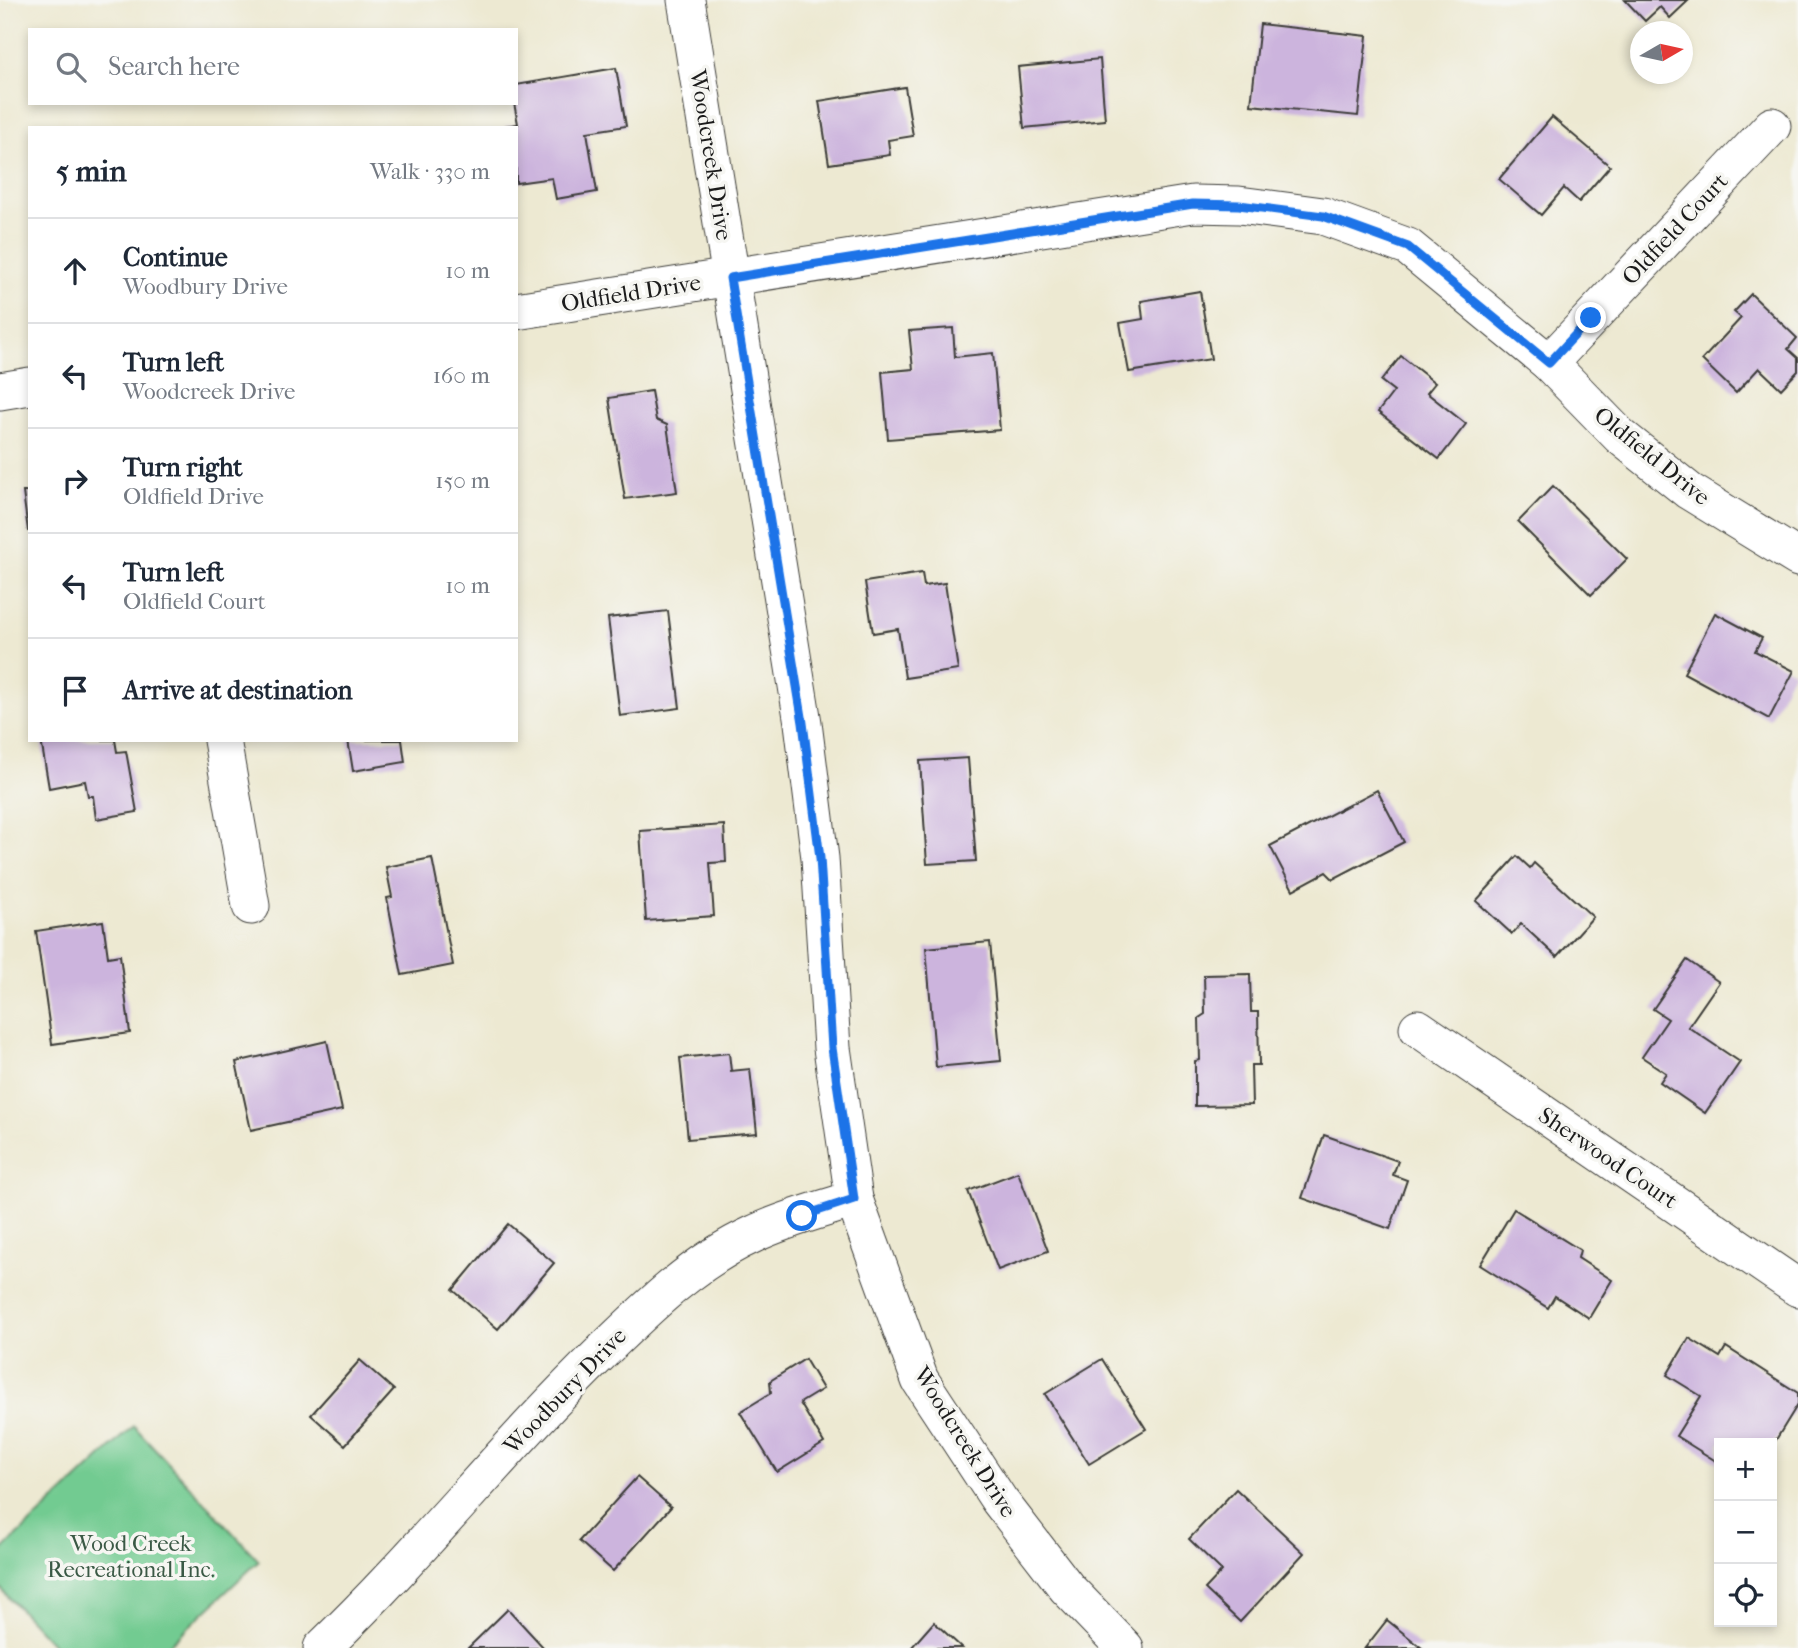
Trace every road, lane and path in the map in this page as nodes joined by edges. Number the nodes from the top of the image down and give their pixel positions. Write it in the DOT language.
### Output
graph roads {
  1 [pos="686,0"];
  2 [pos="1772,126"];
  3 [pos="730,278"];
  4 [pos="518,311"];
  5 [pos="1549,363"];
  6 [pos="28,386"];
  7 [pos="0,391"];
  8 [pos="1798,558"];
  9 [pos="222,742"];
  10 [pos="251,905"];
  11 [pos="1418,1028"];
  12 [pos="854,1199"];
  13 [pos="1798,1288"];
  14 [pos="1121,1647"];
  15 [pos="322,1648"];
  1 -- 3 [label="street, Woodcreek Drive"];
  2 -- 5 [label="street, Oldfield Court"];
  3 -- 4 [label="street, Oldfield Drive"];
  3 -- 5 [label="street, Oldfield Drive"];
  3 -- 12 [label="street, Woodcreek Drive"];
  5 -- 8 [label="street, Oldfield Drive"];
  6 -- 7 [label="street"];
  9 -- 10 [label="street"];
  11 -- 13 [label="street, Sherwood Court"];
  12 -- 14 [label="street, Woodcreek Drive"];
  12 -- 15 [label="street, Woodbury Drive"];
}
